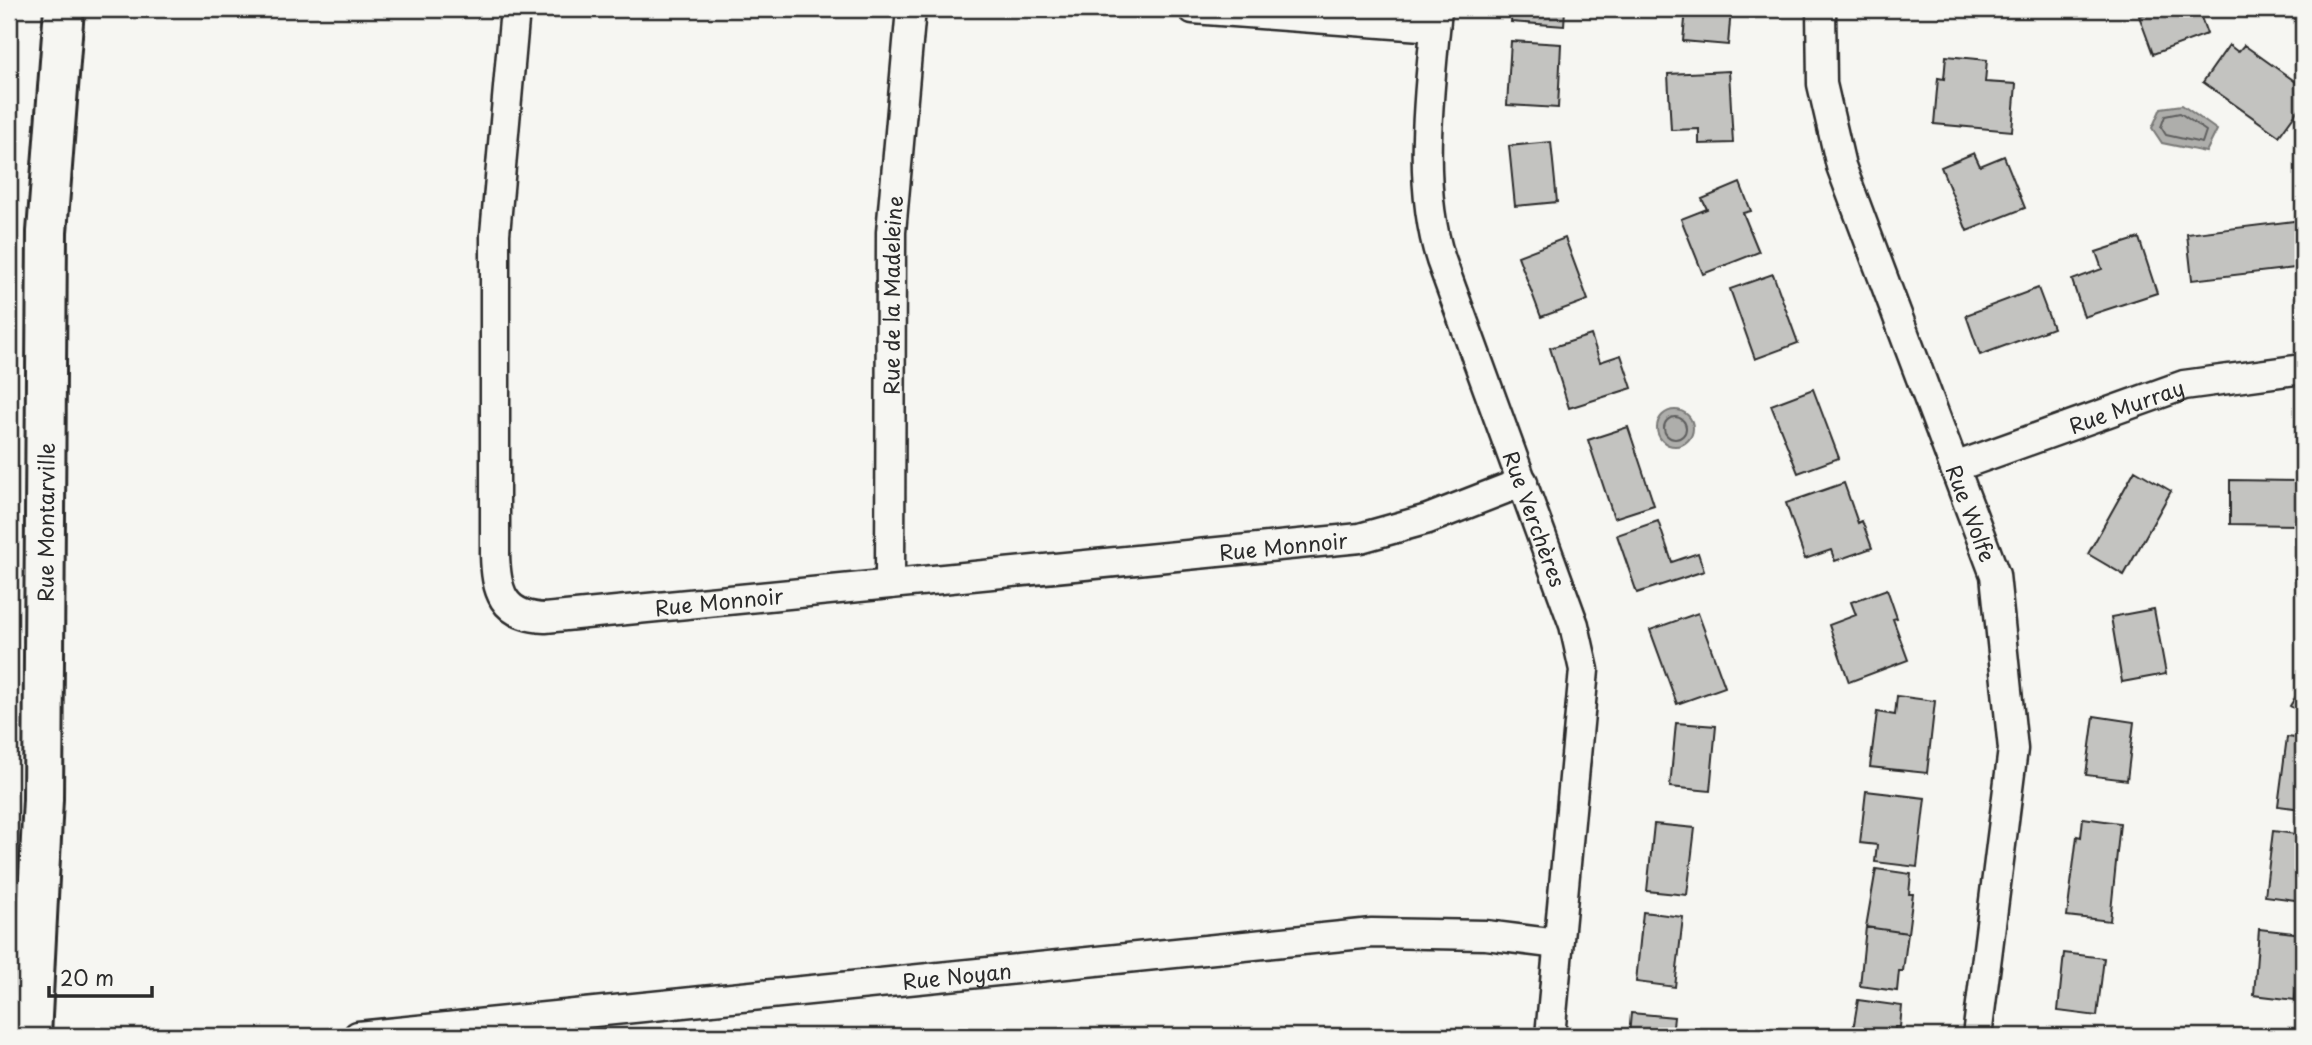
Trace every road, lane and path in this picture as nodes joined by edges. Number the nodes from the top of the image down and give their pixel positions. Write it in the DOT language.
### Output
graph roads {
  1 [pos="64,9"];
  2 [pos="515,9"];
  3 [pos="911,9"];
  4 [pos="1193,9"];
  5 [pos="1821,9"];
  6 [pos="1436,18"];
  7 [pos="2303,369"];
  8 [pos="1955,467"];
  9 [pos="1523,482"];
  10 [pos="890,584"];
  11 [pos="1558,944"];
  12 [pos="477,1031"];
  13 [pos="31,1036"];
  14 [pos="358,1036"];
  15 [pos="1550,1036"];
  16 [pos="1977,1036"];
  1 -- 13 [label="street, Rue Montarville"];
  2 -- 10 [label="street, Rue Monnoir"];
  3 -- 10 [label="street, Rue de la Madeleine"];
  4 -- 6 [label="street"];
  5 -- 8 [label="street, Rue Wolfe"];
  6 -- 9 [label="street, Rue Verchères"];
  7 -- 8 [label="street, Rue Murray"];
  8 -- 16 [label="street, Rue Wolfe"];
  9 -- 10 [label="street, Rue Monnoir"];
  9 -- 11 [label="street, Rue Verchères"];
  11 -- 12 [label="street, Rue Noyan"];
  11 -- 15 [label="street, Rue Verchères"];
  12 -- 14 [label="street, Rue Noyan"];
}
